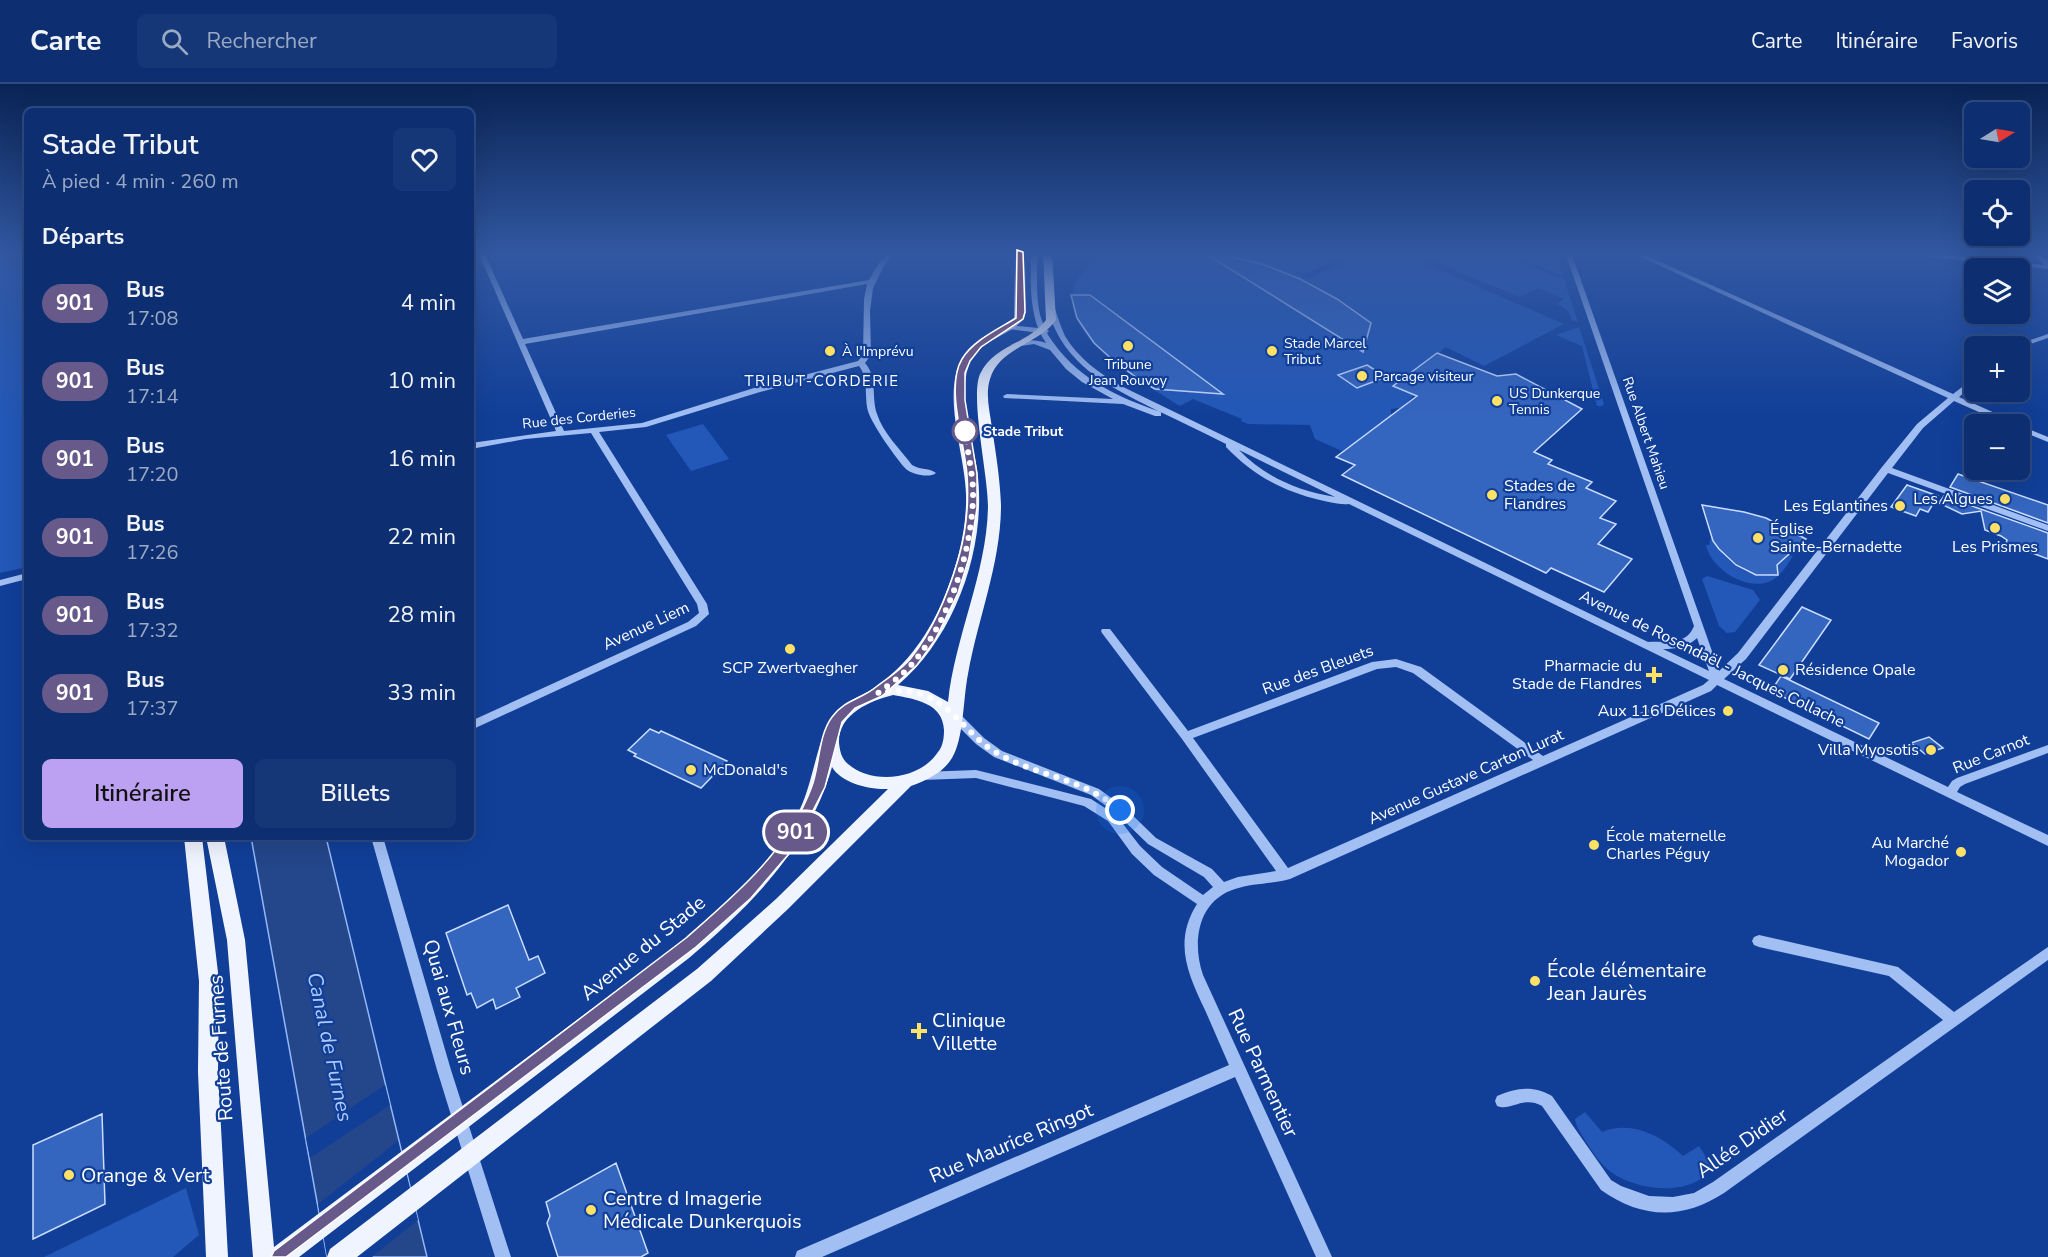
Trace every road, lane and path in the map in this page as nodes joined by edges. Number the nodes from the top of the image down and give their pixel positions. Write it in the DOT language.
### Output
graph roads {
  1 [pos="505,307"];
  2 [pos="726,307"];
  3 [pos="868,307"];
  4 [pos="1021,307"];
  5 [pos="1036,307"];
  6 [pos="1052,307"];
  7 [pos="1587,307"];
  8 [pos="1751,307"];
  9 [pos="1052,311"];
  10 [pos="1009,327"];
  11 [pos="1043,331"];
  12 [pos="2048,336"];
  13 [pos="521,342"];
  14 [pos="2030,342"];
  15 [pos="1066,343"];
  16 [pos="1012,346"];
  17 [pos="1054,349"];
  18 [pos="861,363"];
  19 [pos="1964,388"];
  20 [pos="1007,396"];
  21 [pos="1951,399"];
  22 [pos="1127,403"];
  23 [pos="1988,414"];
  24 [pos="1201,429"];
  25 [pos="594,431"];
  26 [pos="2030,433"];
  27 [pos="561,434"];
  28 [pos="2048,440"];
  29 [pos="1225,441"];
  30 [pos="474,445"];
  31 [pos="1885,469"];
  32 [pos="932,473"];
  33 [pos="1362,505"];
  34 [pos="2048,528"];
  35 [pos="24,578"];
  36 [pos="0,583"];
  37 [pos="1699,624"];
  38 [pos="1106,631"];
  39 [pos="1644,644"];
  40 [pos="1717,679"];
  41 [pos="878,693"];
  42 [pos="953,720"];
  43 [pos="474,725"];
  44 [pos="1186,736"];
  45 [pos="830,741"];
  46 [pos="2048,749"];
  47 [pos="1542,761"];
  48 [pos="912,779"];
  49 [pos="1950,794"];
  50 [pos="193,840"];
  51 [pos="216,840"];
  52 [pos="378,840"];
  53 [pos="2048,841"];
  54 [pos="1286,874"];
  55 [pos="1222,888"];
  56 [pos="1203,902"];
  57 [pos="1759,941"];
  58 [pos="2048,953"];
  59 [pos="1954,1020"];
  60 [pos="1237,1069"];
  61 [pos="1502,1101"];
  62 [pos="460,1119"];
  63 [pos="471,1154"];
  64 [pos="217,1257"];
  65 [pos="264,1257"];
  66 [pos="280,1257"];
  67 [pos="338,1257"];
  68 [pos="503,1257"];
  69 [pos="803,1257"];
  70 [pos="1324,1257"];
  1 -- 13 [label="street"];
  2 -- 13 [label="street"];
  3 -- 18 [label="street"];
  4 -- 10 [label="main road"];
  5 -- 11 [label="street, Avenue de Rosendaël - Jacques Collache"];
  6 -- 9 [label="main road, Avenue de Rosendaël - Jacques Collache"];
  7 -- 37 [label="street, Rue Albert Mahieu"];
  8 -- 21 [label="street"];
  9 -- 11 [label="main road"];
  9 -- 15 [label="street, Avenue de Rosendaël - Jacques Collache"];
  10 -- 11 [label="street"];
  10 -- 41 [label="main road"];
  11 -- 15 [label="street"];
  11 -- 16 [label="main road"];
  11 -- 17 [label="street, Avenue de Rosendaël - Jacques Collache"];
  12 -- 14 [label="street"];
  13 -- 27 [label="street"];
  15 -- 24 [label="street, Avenue de Rosendaël - Jacques Collache"];
  16 -- 17 [label="street"];
  16 -- 42 [label="main road"];
  17 -- 22 [label="street, Avenue de Rosendaël - Jacques Collache"];
  18 -- 25 [label="street, Rue des Corderies"];
  18 -- 32 [label="street"];
  19 -- 21 [label="street, Avenue Gustave Carton Lurat"];
  20 -- 22 [label="street"];
  21 -- 23 [label="street"];
  21 -- 31 [label="street, Avenue Gustave Carton Lurat"];
  22 -- 24 [label="street, Avenue de Rosendaël - Jacques Collache"];
  24 -- 29 [label="street, Avenue de Rosendaël - Jacques Collache"];
  25 -- 27 [label="street, Rue des Corderies"];
  25 -- 43 [label="street, Avenue Liem"];
  26 -- 28 [label="street"];
  27 -- 30 [label="street, Rue des Corderies"];
  29 -- 33 [label="street, Avenue de Rosendaël - Jacques Collache"];
  29 -- 33 [label="street, Avenue de Rosendaël - Jacques Collache"];
  31 -- 34 [label="street"];
  31 -- 40 [label="street, Avenue Gustave Carton Lurat"];
  33 -- 39 [label="street, Avenue de Rosendaël - Jacques Collache"];
  35 -- 36 [label="street"];
  37 -- 39 [label="street"];
  37 -- 40 [label="street, Rue Albert Mahieu"];
  38 -- 44 [label="street"];
  39 -- 40 [label="street, Avenue de Rosendaël - Jacques Collache"];
  40 -- 47 [label="street, Avenue Gustave Carton Lurat"];
  40 -- 49 [label="street, Avenue de Rosendaël - Jacques Collache"];
  41 -- 42 [label="main road"];
  41 -- 45 [label="main road"];
  42 -- 48 [label="main road"];
  42 -- 55 [label="street"];
  44 -- 47 [label="street, Rue des Bleuets"];
  44 -- 54 [label="street"];
  45 -- 48 [label="main road"];
  45 -- 62 [label="main road, Avenue du Stade"];
  46 -- 49 [label="street, Rue Carnot"];
  47 -- 54 [label="street, Avenue Gustave Carton Lurat"];
  48 -- 56 [label="street"];
  48 -- 63 [label="main road"];
  49 -- 53 [label="street, Avenue de Rosendaël - Jacques Collache"];
  50 -- 64 [label="main road, Route de Furnes"];
  51 -- 65 [label="main road, Route de Furnes"];
  52 -- 62 [label="street, Quai aux Fleurs"];
  54 -- 55 [label="street, Avenue Gustave Carton Lurat"];
  55 -- 56 [label="street"];
  56 -- 60 [label="street, Rue Parmentier"];
  57 -- 59 [label="street"];
  58 -- 59 [label="street, Allée Didier"];
  59 -- 61 [label="street, Allée Didier"];
  60 -- 69 [label="street, Rue Maurice Ringot"];
  60 -- 70 [label="street, Rue Parmentier"];
  62 -- 63 [label="street, Quai aux Fleurs"];
  62 -- 66 [label="main road, Avenue du Stade"];
  63 -- 67 [label="main road"];
  63 -- 68 [label="street, Quai aux Fleurs"];
}
